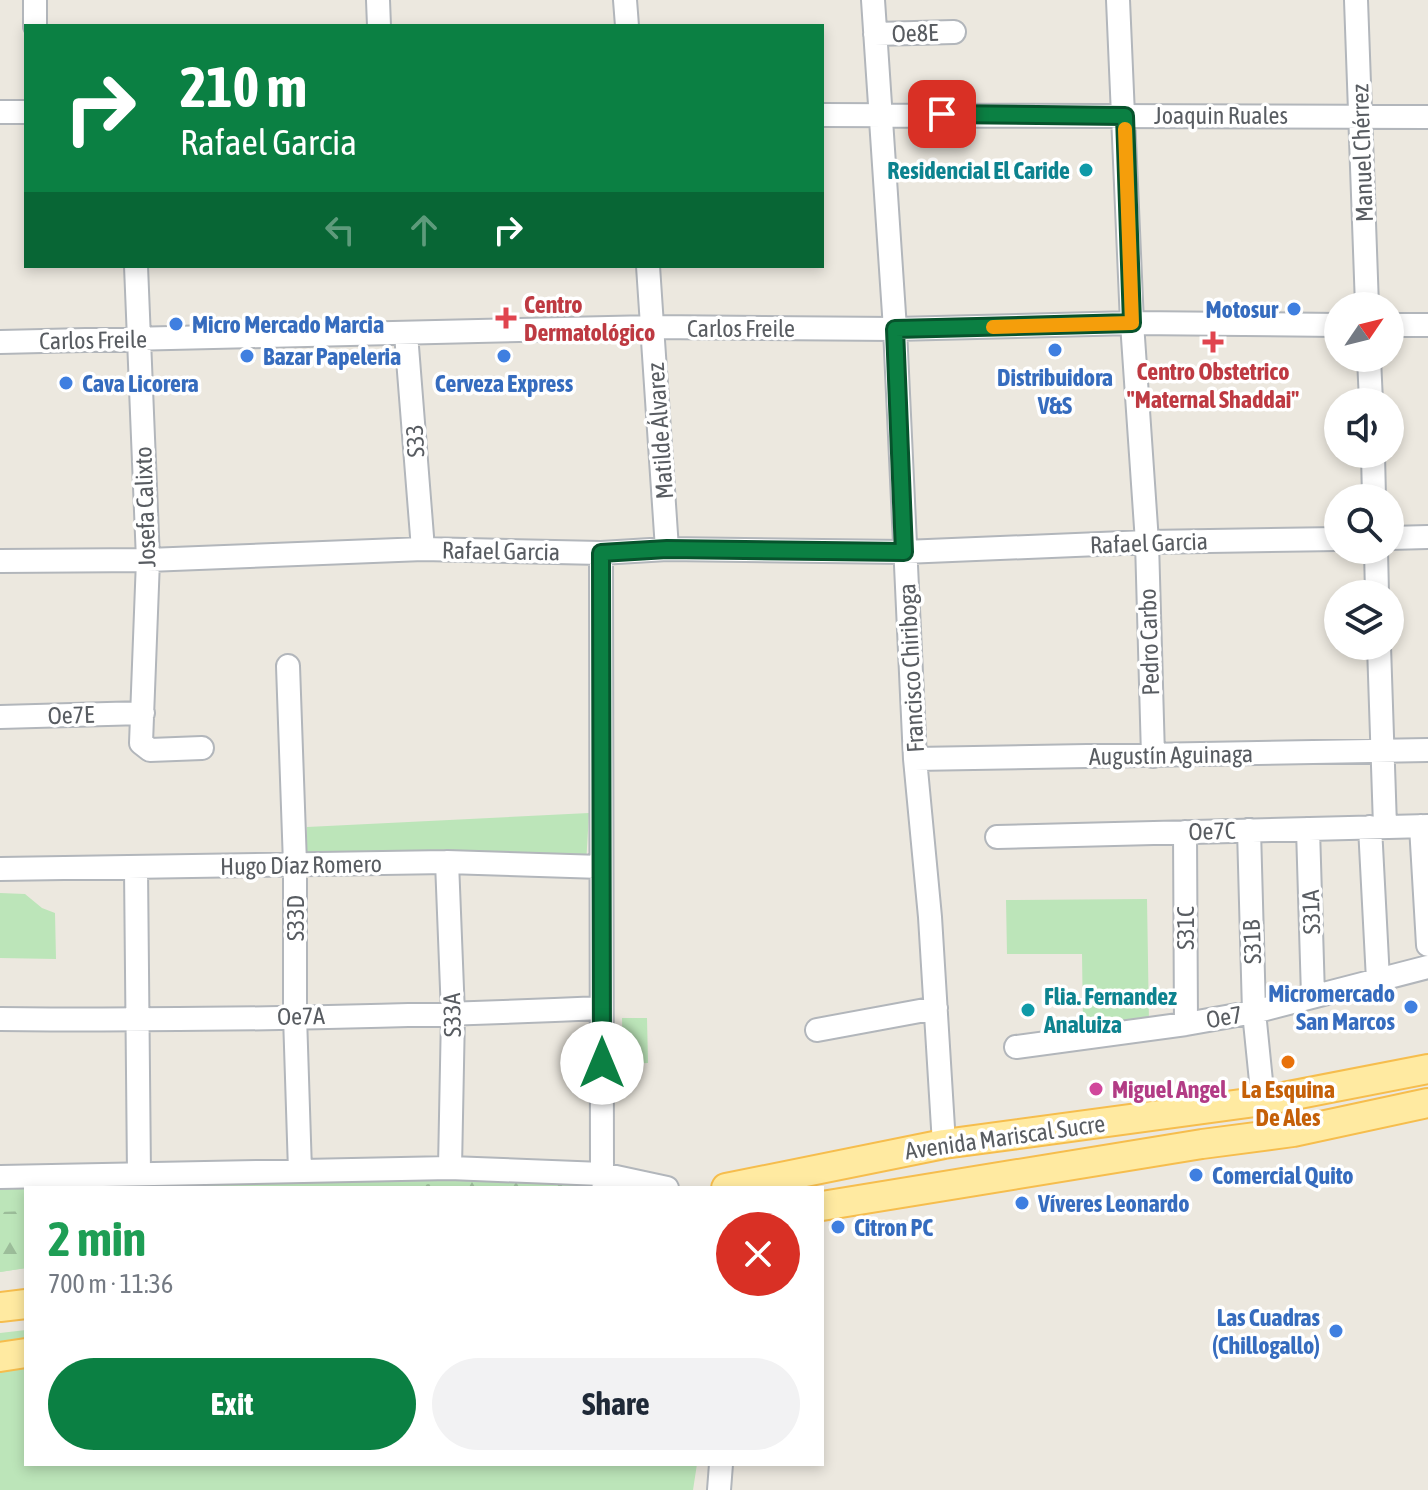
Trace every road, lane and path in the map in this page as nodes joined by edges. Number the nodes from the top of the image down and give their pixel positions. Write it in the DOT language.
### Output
graph roads {
  1 [pos="35,0"];
  2 [pos="378,0"];
  3 [pos="625,0"];
  4 [pos="873,0"];
  5 [pos="1118,0"];
  6 [pos="1356,0"];
  7 [pos="35,24"];
  8 [pos="379,24"];
  9 [pos="627,24"];
  10 [pos="954,32"];
  11 [pos="875,34"];
  12 [pos="0,112"];
  13 [pos="24,112"];
  14 [pos="881,113"];
  15 [pos="824,115"];
  16 [pos="1361,115"];
  17 [pos="1125,116"];
  18 [pos="1428,117"];
  19 [pos="136,268"];
  20 [pos="648,268"];
  21 [pos="1367,292"];
  22 [pos="1132,323"];
  23 [pos="1324,325"];
  24 [pos="1404,325"];
  25 [pos="1428,325"];
  26 [pos="653,327"];
  27 [pos="895,329"];
  28 [pos="406,334"];
  29 [pos="138,340"];
  30 [pos="0,342"];
  31 [pos="1428,537"];
  32 [pos="1404,538"];
  33 [pos="1324,539"];
  34 [pos="1147,542"];
  35 [pos="423,549"];
  36 [pos="667,549"];
  37 [pos="904,552"];
  38 [pos="601,553"];
  39 [pos="148,560"];
  40 [pos="0,561"];
  41 [pos="1379,660"];
  42 [pos="288,666"];
  43 [pos="143,713"];
  44 [pos="0,717"];
  45 [pos="202,748"];
  46 [pos="1382,750"];
  47 [pos="1428,750"];
  48 [pos="1153,756"];
  49 [pos="915,759"];
  50 [pos="1425,826"];
  51 [pos="1378,827"];
  52 [pos="1308,829"];
  53 [pos="1249,830"];
  54 [pos="1185,832"];
  55 [pos="997,837"];
  56 [pos="447,862"];
  57 [pos="295,864"];
  58 [pos="601,867"];
  59 [pos="0,869"];
  60 [pos="136,869"];
  61 [pos="1428,945"];
  62 [pos="1428,967"];
  63 [pos="1378,980"];
  64 [pos="1313,996"];
  65 [pos="601,1008"];
  66 [pos="936,1008"];
  67 [pos="1254,1012"];
  68 [pos="453,1014"];
  69 [pos="295,1016"];
  70 [pos="0,1019"];
  71 [pos="137,1020"];
  72 [pos="1186,1024"];
  73 [pos="817,1030"];
  74 [pos="1016,1047"];
  75 [pos="1428,1069"];
  76 [pos="1263,1101"];
  77 [pos="1428,1103"];
  78 [pos="944,1144"];
  79 [pos="450,1168"];
  80 [pos="300,1171"];
  81 [pos="139,1174"];
  82 [pos="0,1177"];
  83 [pos="603,1181"];
  84 [pos="649,1186"];
  85 [pos="731,1186"];
  86 [pos="824,1206"];
  87 [pos="24,1304"];
  88 [pos="0,1307"];
  89 [pos="24,1353"];
  90 [pos="0,1357"];
  91 [pos="721,1466"];
  92 [pos="719,1490"];
  1 -- 7 [label="street"];
  2 -- 8 [label="street"];
  3 -- 9 [label="street"];
  4 -- 11 [label="street, Francisco Chiriboga"];
  5 -- 17 [label="street, Pedro Carbo"];
  6 -- 16 [label="street, Manuel Chérrez"];
  10 -- 11 [label="street, Oe8E"];
  11 -- 14 [label="street, Francisco Chiriboga"];
  12 -- 13 [label="street"];
  14 -- 15 [label="street, Joaquin Ruales"];
  14 -- 17 [label="street, Joaquin Ruales"];
  14 -- 27 [label="street, Francisco Chiriboga"];
  16 -- 17 [label="street, Joaquin Ruales"];
  16 -- 18 [label="street, Joaquin Ruales"];
  16 -- 21 [label="street, Manuel Chérrez"];
  17 -- 22 [label="street, Pedro Carbo"];
  19 -- 29 [label="street, Josefa Calixto"];
  20 -- 26 [label="street, Matilde Álvarez"];
  22 -- 23 [label="street, Carlos Freile"];
  22 -- 27 [label="street, Carlos Freile"];
  22 -- 34 [label="street, Pedro Carbo"];
  24 -- 25 [label="street"];
  26 -- 27 [label="street, Carlos Freile"];
  26 -- 28 [label="street, Carlos Freile"];
  26 -- 36 [label="street, Matilde Álvarez"];
  27 -- 37 [label="street, Francisco Chiriboga"];
  28 -- 29 [label="street, Carlos Freile"];
  28 -- 35 [label="street, S33"];
  29 -- 30 [label="street, Carlos Freile"];
  29 -- 39 [label="street, Josefa Calixto"];
  31 -- 32 [label="street"];
  33 -- 34 [label="street, Rafael Garcia"];
  34 -- 37 [label="street, Rafael Garcia"];
  34 -- 48 [label="street, Pedro Carbo"];
  35 -- 38 [label="street, Rafael Garcia"];
  35 -- 39 [label="street, Rafael Garcia"];
  36 -- 37 [label="street, Rafael Garcia"];
  36 -- 38 [label="street, Rafael Garcia"];
  37 -- 49 [label="street, Francisco Chiriboga"];
  38 -- 58 [label="street"];
  39 -- 40 [label="street, Rafael Garcia"];
  39 -- 43 [label="street, Josefa Calixto"];
  41 -- 46 [label="street"];
  42 -- 57 [label="street, S33D"];
  43 -- 44 [label="street, Oe7E"];
  43 -- 45 [label="street, Josefa Calixto"];
  46 -- 47 [label="street, Augustín Aguinaga"];
  46 -- 48 [label="street, Augustín Aguinaga"];
  46 -- 51 [label="street"];
  48 -- 49 [label="street, Augustín Aguinaga"];
  49 -- 66 [label="street, Francisco Chiriboga"];
  50 -- 51 [label="street, Oe7C"];
  50 -- 61 [label="street"];
  51 -- 52 [label="street, Oe7C"];
  51 -- 63 [label="street"];
  52 -- 53 [label="street, Oe7C"];
  52 -- 64 [label="street, S31A"];
  53 -- 54 [label="street, Oe7C"];
  53 -- 67 [label="street, S31B"];
  54 -- 55 [label="street, Oe7C"];
  54 -- 72 [label="street, S31C"];
  56 -- 57 [label="street, Hugo Díaz Romero"];
  56 -- 58 [label="street, Hugo Díaz Romero"];
  56 -- 68 [label="street, S33A"];
  57 -- 60 [label="street, Hugo Díaz Romero"];
  57 -- 69 [label="street, S33D"];
  58 -- 65 [label="street"];
  59 -- 60 [label="street, Hugo Díaz Romero"];
  60 -- 71 [label="street"];
  62 -- 63 [label="street, Oe7"];
  63 -- 64 [label="street, Oe7"];
  64 -- 67 [label="street, Oe7"];
  65 -- 68 [label="street, Oe7A"];
  65 -- 83 [label="street"];
  66 -- 73 [label="street"];
  66 -- 78 [label="street, Francisco Chiriboga"];
  67 -- 72 [label="street, Oe7"];
  67 -- 76 [label="street, S31B"];
  68 -- 69 [label="street, Oe7A"];
  68 -- 79 [label="street, S33A"];
  69 -- 71 [label="street, Oe7A"];
  69 -- 80 [label="street, S33D"];
  70 -- 71 [label="street, Oe7A"];
  71 -- 81 [label="street"];
  72 -- 74 [label="street, Oe7"];
  75 -- 76 [label="main road, Avenida Mariscal Sucre"];
  76 -- 78 [label="main road, Avenida Mariscal Sucre"];
  77 -- 86 [label="main road, Avenida Mariscal Sucre"];
  78 -- 85 [label="main road, Avenida Mariscal Sucre"];
  79 -- 80 [label="street"];
  79 -- 83 [label="street"];
  80 -- 81 [label="street"];
  81 -- 82 [label="street"];
  83 -- 84 [label="street"];
  87 -- 88 [label="main road"];
  89 -- 90 [label="main road"];
  91 -- 92 [label="street"];
}
